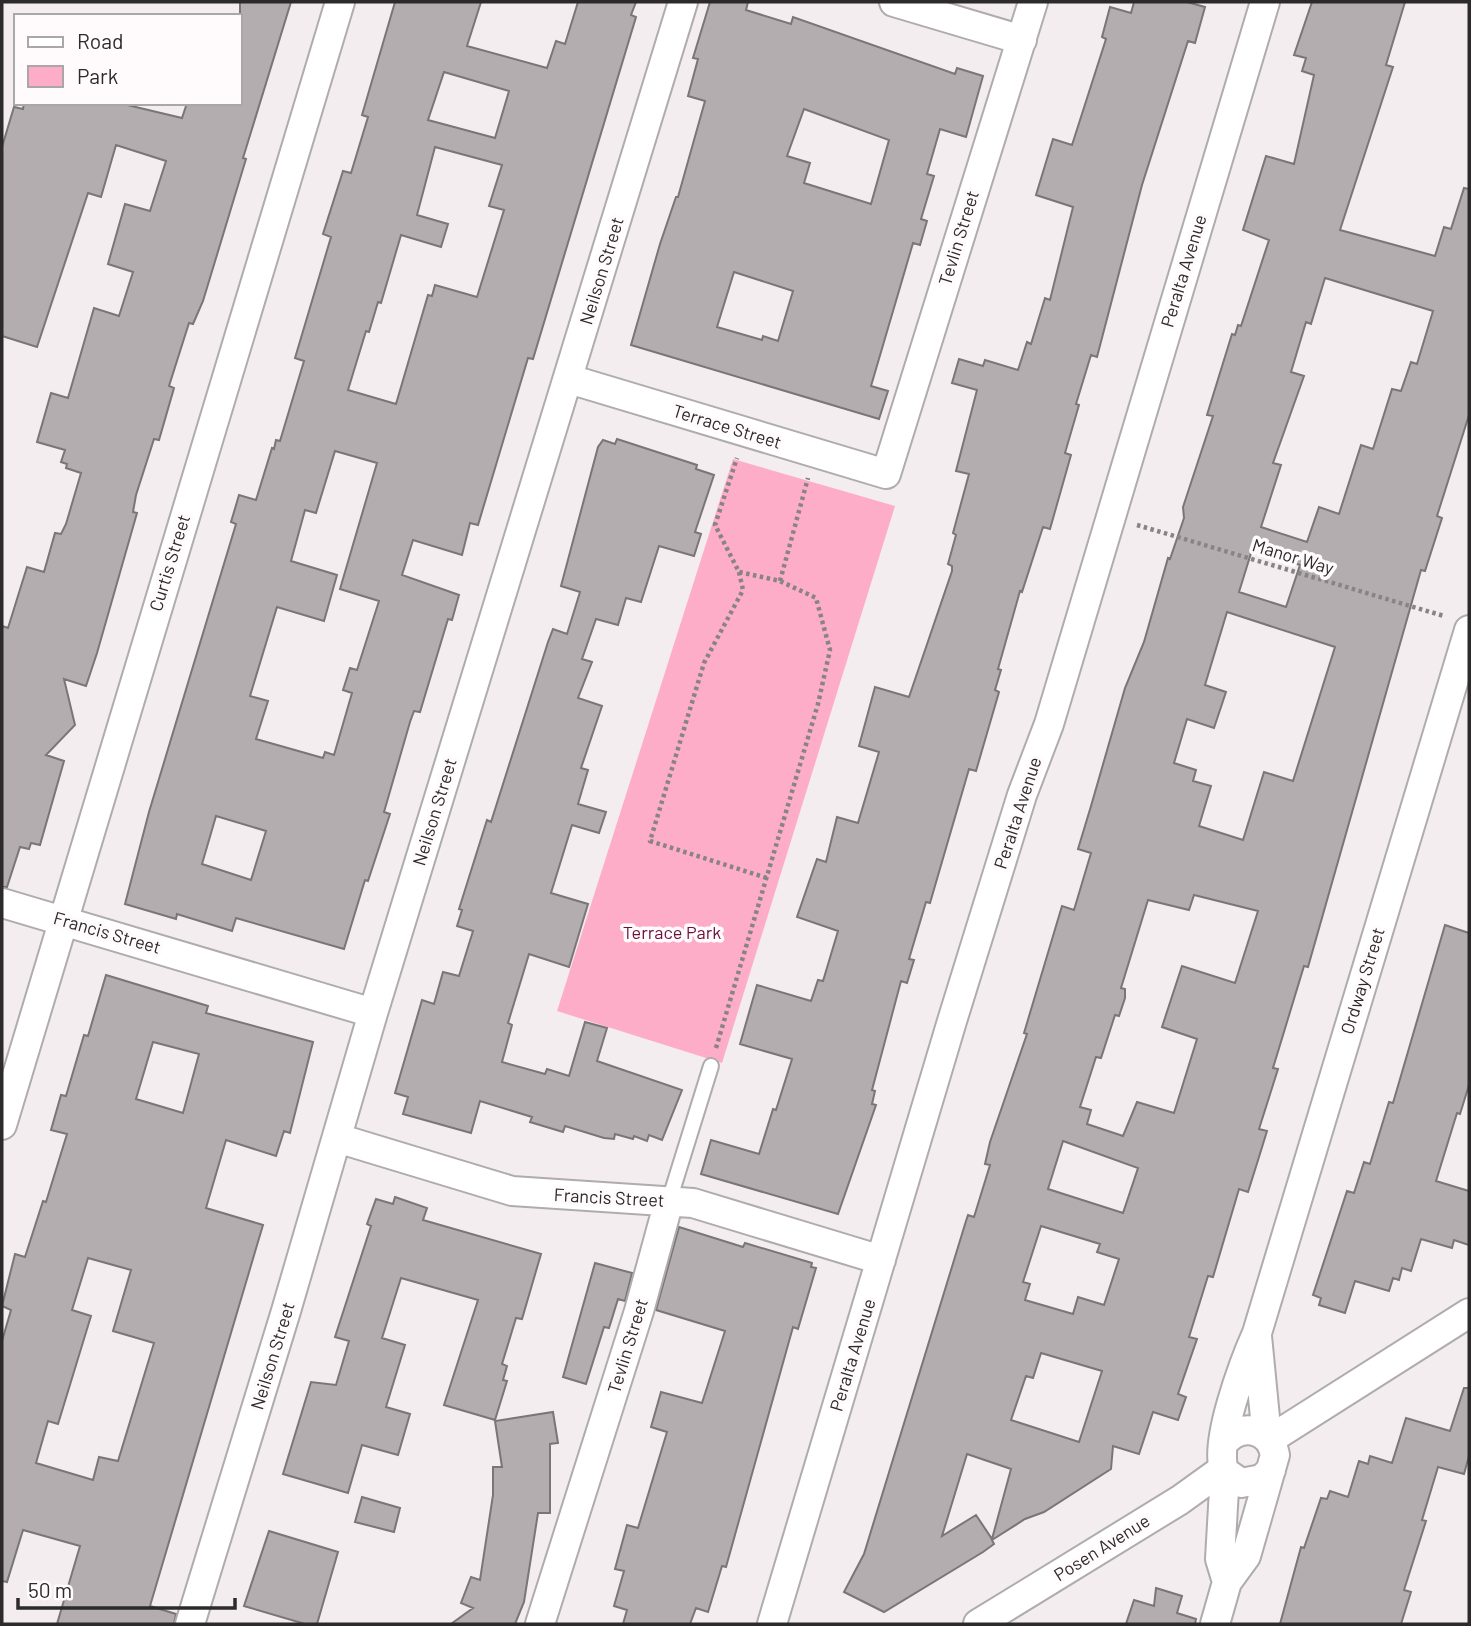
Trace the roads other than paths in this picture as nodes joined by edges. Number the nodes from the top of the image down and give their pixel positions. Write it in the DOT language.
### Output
graph roads {
  1 [pos="341,2"];
  2 [pos="683,2"];
  3 [pos="894,2"];
  4 [pos="1033,2"];
  5 [pos="1265,2"];
  6 [pos="1021,40"];
  7 [pos="569,379"];
  8 [pos="886,474"];
  9 [pos="1463,625"];
  10 [pos="2,903"];
  11 [pos="62,920"];
  12 [pos="373,1013"];
  13 [pos="711,1066"];
  14 [pos="2,1125"];
  15 [pos="337,1138"];
  16 [pos="669,1201"];
  17 [pos="881,1260"];
  18 [pos="1469,1313"];
  19 [pos="1257,1333"];
  20 [pos="1268,1439"];
  21 [pos="1224,1462"];
  22 [pos="1271,1470"];
  23 [pos="1227,1582"];
  24 [pos="190,1624"];
  25 [pos="540,1624"];
  26 [pos="772,1624"];
  27 [pos="978,1624"];
  28 [pos="1215,1624"];
  1 -- 11 [label="street, Curtis Street"];
  2 -- 7 [label="street, Neilson Street"];
  3 -- 6 [label="street"];
  4 -- 6 [label="street, Tevlin Street"];
  5 -- 17 [label="street, Peralta Avenue"];
  6 -- 8 [label="street, Tevlin Street"];
  7 -- 8 [label="street, Terrace Street"];
  7 -- 12 [label="street, Neilson Street"];
  9 -- 19 [label="street, Ordway Street"];
  10 -- 11 [label="street, Francis Street"];
  11 -- 12 [label="street, Francis Street"];
  11 -- 14 [label="street, Curtis Street"];
  12 -- 15 [label="street, Neilson Street"];
  13 -- 16 [label="lane, Tevlin Street"];
  15 -- 16 [label="street, Francis Street"];
  15 -- 24 [label="street, Neilson Street"];
  16 -- 17 [label="street, Francis Street"];
  16 -- 25 [label="street, Tevlin Street"];
  17 -- 26 [label="street, Peralta Avenue"];
  18 -- 20 [label="street"];
  19 -- 20 [label="street, Ordway Street"];
  19 -- 21 [label="street, Ordway Street"];
  20 -- 21 [label="street, Posen Avenue"];
  20 -- 22 [label="street, Ordway Street"];
  21 -- 22 [label="street"];
  21 -- 23 [label="street, Ordway Street"];
  21 -- 27 [label="street, Posen Avenue"];
  22 -- 23 [label="street, Ordway Street"];
  23 -- 28 [label="street, Ordway Street"];
}
